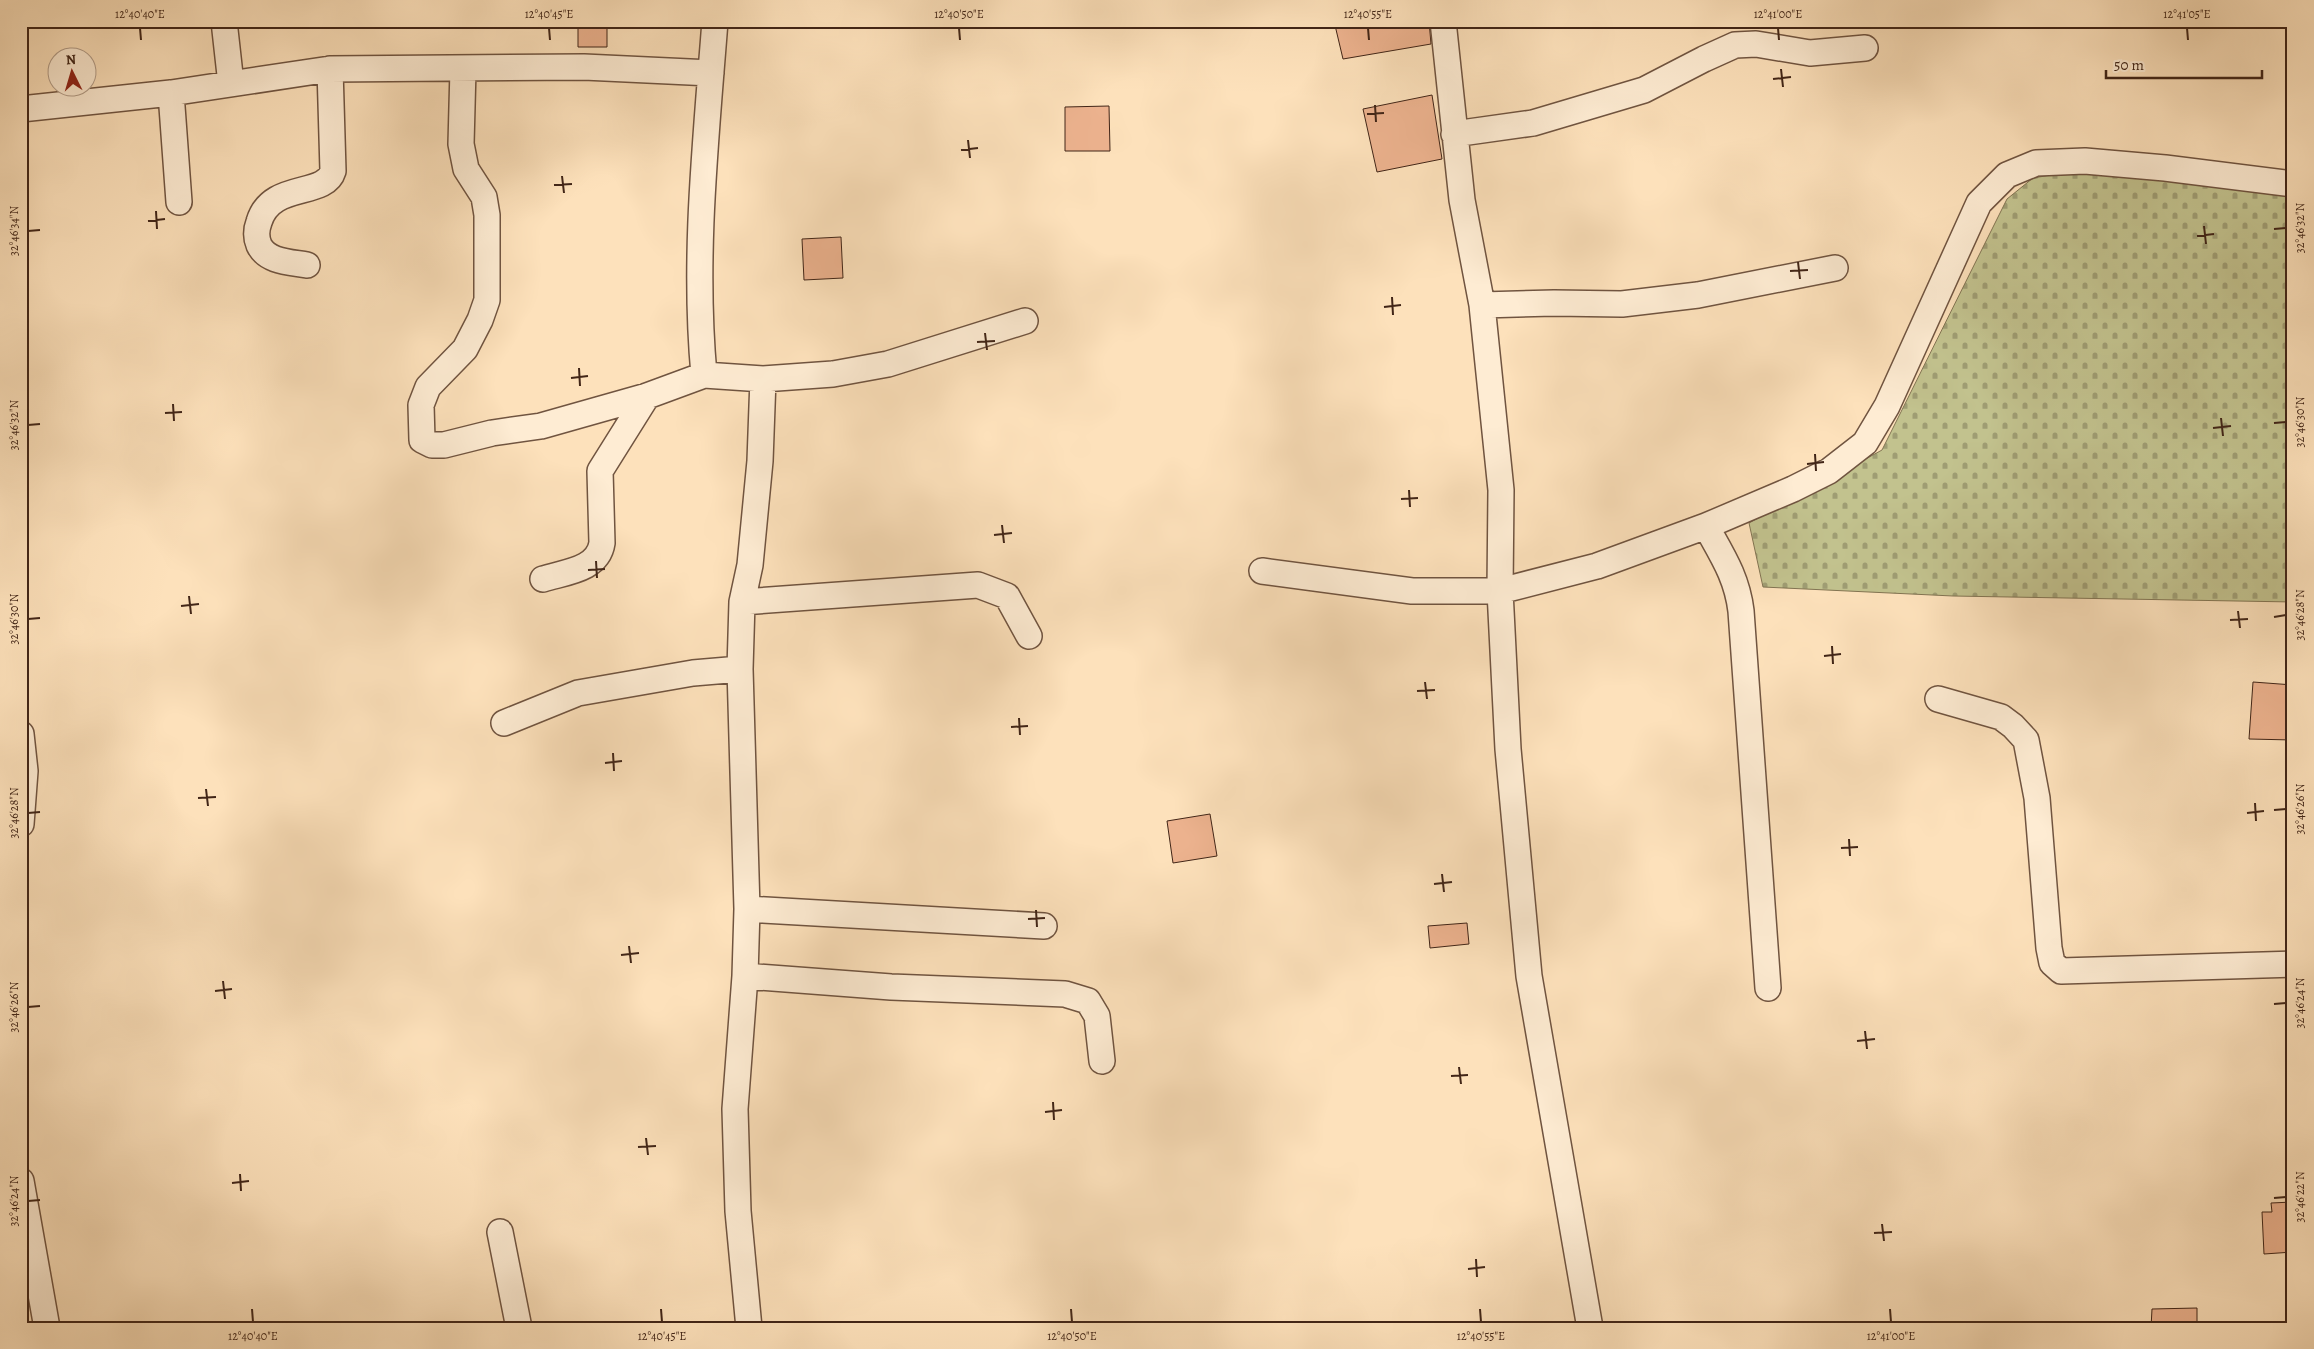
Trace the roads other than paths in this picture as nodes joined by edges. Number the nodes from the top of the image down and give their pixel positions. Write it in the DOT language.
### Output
graph roads {
  1 [pos="224,21"];
  2 [pos="715,21"];
  3 [pos="1443,21"];
  4 [pos="1865,48"];
  5 [pos="330,69"];
  6 [pos="463,69"];
  7 [pos="711,73"];
  8 [pos="231,84"];
  9 [pos="171,93"];
  10 [pos="21,109"];
  11 [pos="1454,134"];
  12 [pos="2293,184"];
  13 [pos="179,202"];
  14 [pos="307,265"];
  15 [pos="1835,268"];
  16 [pos="1482,305"];
  17 [pos="1025,321"];
  18 [pos="704,375"];
  19 [pos="763,379"];
  20 [pos="648,396"];
  21 [pos="1706,526"];
  22 [pos="1262,571"];
  23 [pos="544,579"];
  24 [pos="1500,591"];
  25 [pos="742,602"];
  26 [pos="1029,636"];
  27 [pos="740,669"];
  28 [pos="1938,699"];
  29 [pos="504,723"];
  30 [pos="21,734"];
  31 [pos="21,824"];
  32 [pos="747,909"];
  33 [pos="1044,926"];
  34 [pos="2293,964"];
  35 [pos="745,976"];
  36 [pos="1768,988"];
  37 [pos="1102,1061"];
  38 [pos="21,1181"];
  39 [pos="500,1232"];
  40 [pos="46,1328"];
  41 [pos="518,1328"];
  42 [pos="749,1328"];
  43 [pos="1590,1328"];
  1 -- 8 [label="street"];
  2 -- 7 [label="street"];
  3 -- 11 [label="street"];
  4 -- 11 [label="street"];
  5 -- 6 [label="street"];
  5 -- 8 [label="street"];
  5 -- 14 [label="street"];
  6 -- 7 [label="street"];
  6 -- 20 [label="street"];
  7 -- 18 [label="street"];
  8 -- 9 [label="street"];
  9 -- 10 [label="street"];
  9 -- 13 [label="street"];
  11 -- 16 [label="street"];
  12 -- 21 [label="street"];
  15 -- 16 [label="street"];
  16 -- 24 [label="street"];
  17 -- 19 [label="street"];
  18 -- 19 [label="street"];
  18 -- 20 [label="street"];
  19 -- 25 [label="street"];
  20 -- 23 [label="street"];
  21 -- 24 [label="street"];
  21 -- 36 [label="street"];
  22 -- 24 [label="street"];
  24 -- 43 [label="street"];
  25 -- 26 [label="street"];
  25 -- 27 [label="street"];
  27 -- 29 [label="street"];
  27 -- 32 [label="street"];
  28 -- 34 [label="street"];
  30 -- 31 [label="street"];
  32 -- 33 [label="street"];
  32 -- 35 [label="street"];
  35 -- 37 [label="street"];
  35 -- 42 [label="street"];
  38 -- 40 [label="street"];
  39 -- 41 [label="street"];
}
